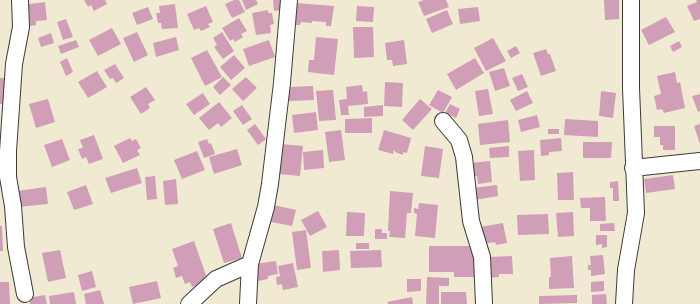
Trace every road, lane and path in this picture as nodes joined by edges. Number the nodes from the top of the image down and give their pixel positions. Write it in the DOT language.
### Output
graph roads {
  1 [pos="20,0"];
  2 [pos="289,0"];
  3 [pos="631,0"];
  4 [pos="443,121"];
  5 [pos="700,161"];
  6 [pos="634,168"];
  7 [pos="6,206"];
  8 [pos="250,264"];
  9 [pos="25,294"];
  10 [pos="189,304"];
  11 [pos="248,304"];
  12 [pos="484,304"];
  13 [pos="624,304"];
  1 -- 7 [label="street"];
  2 -- 8 [label="street"];
  3 -- 6 [label="street"];
  4 -- 12 [label="street"];
  5 -- 6 [label="street"];
  6 -- 13 [label="street"];
  7 -- 9 [label="street"];
  8 -- 10 [label="street"];
  8 -- 11 [label="street"];
}
